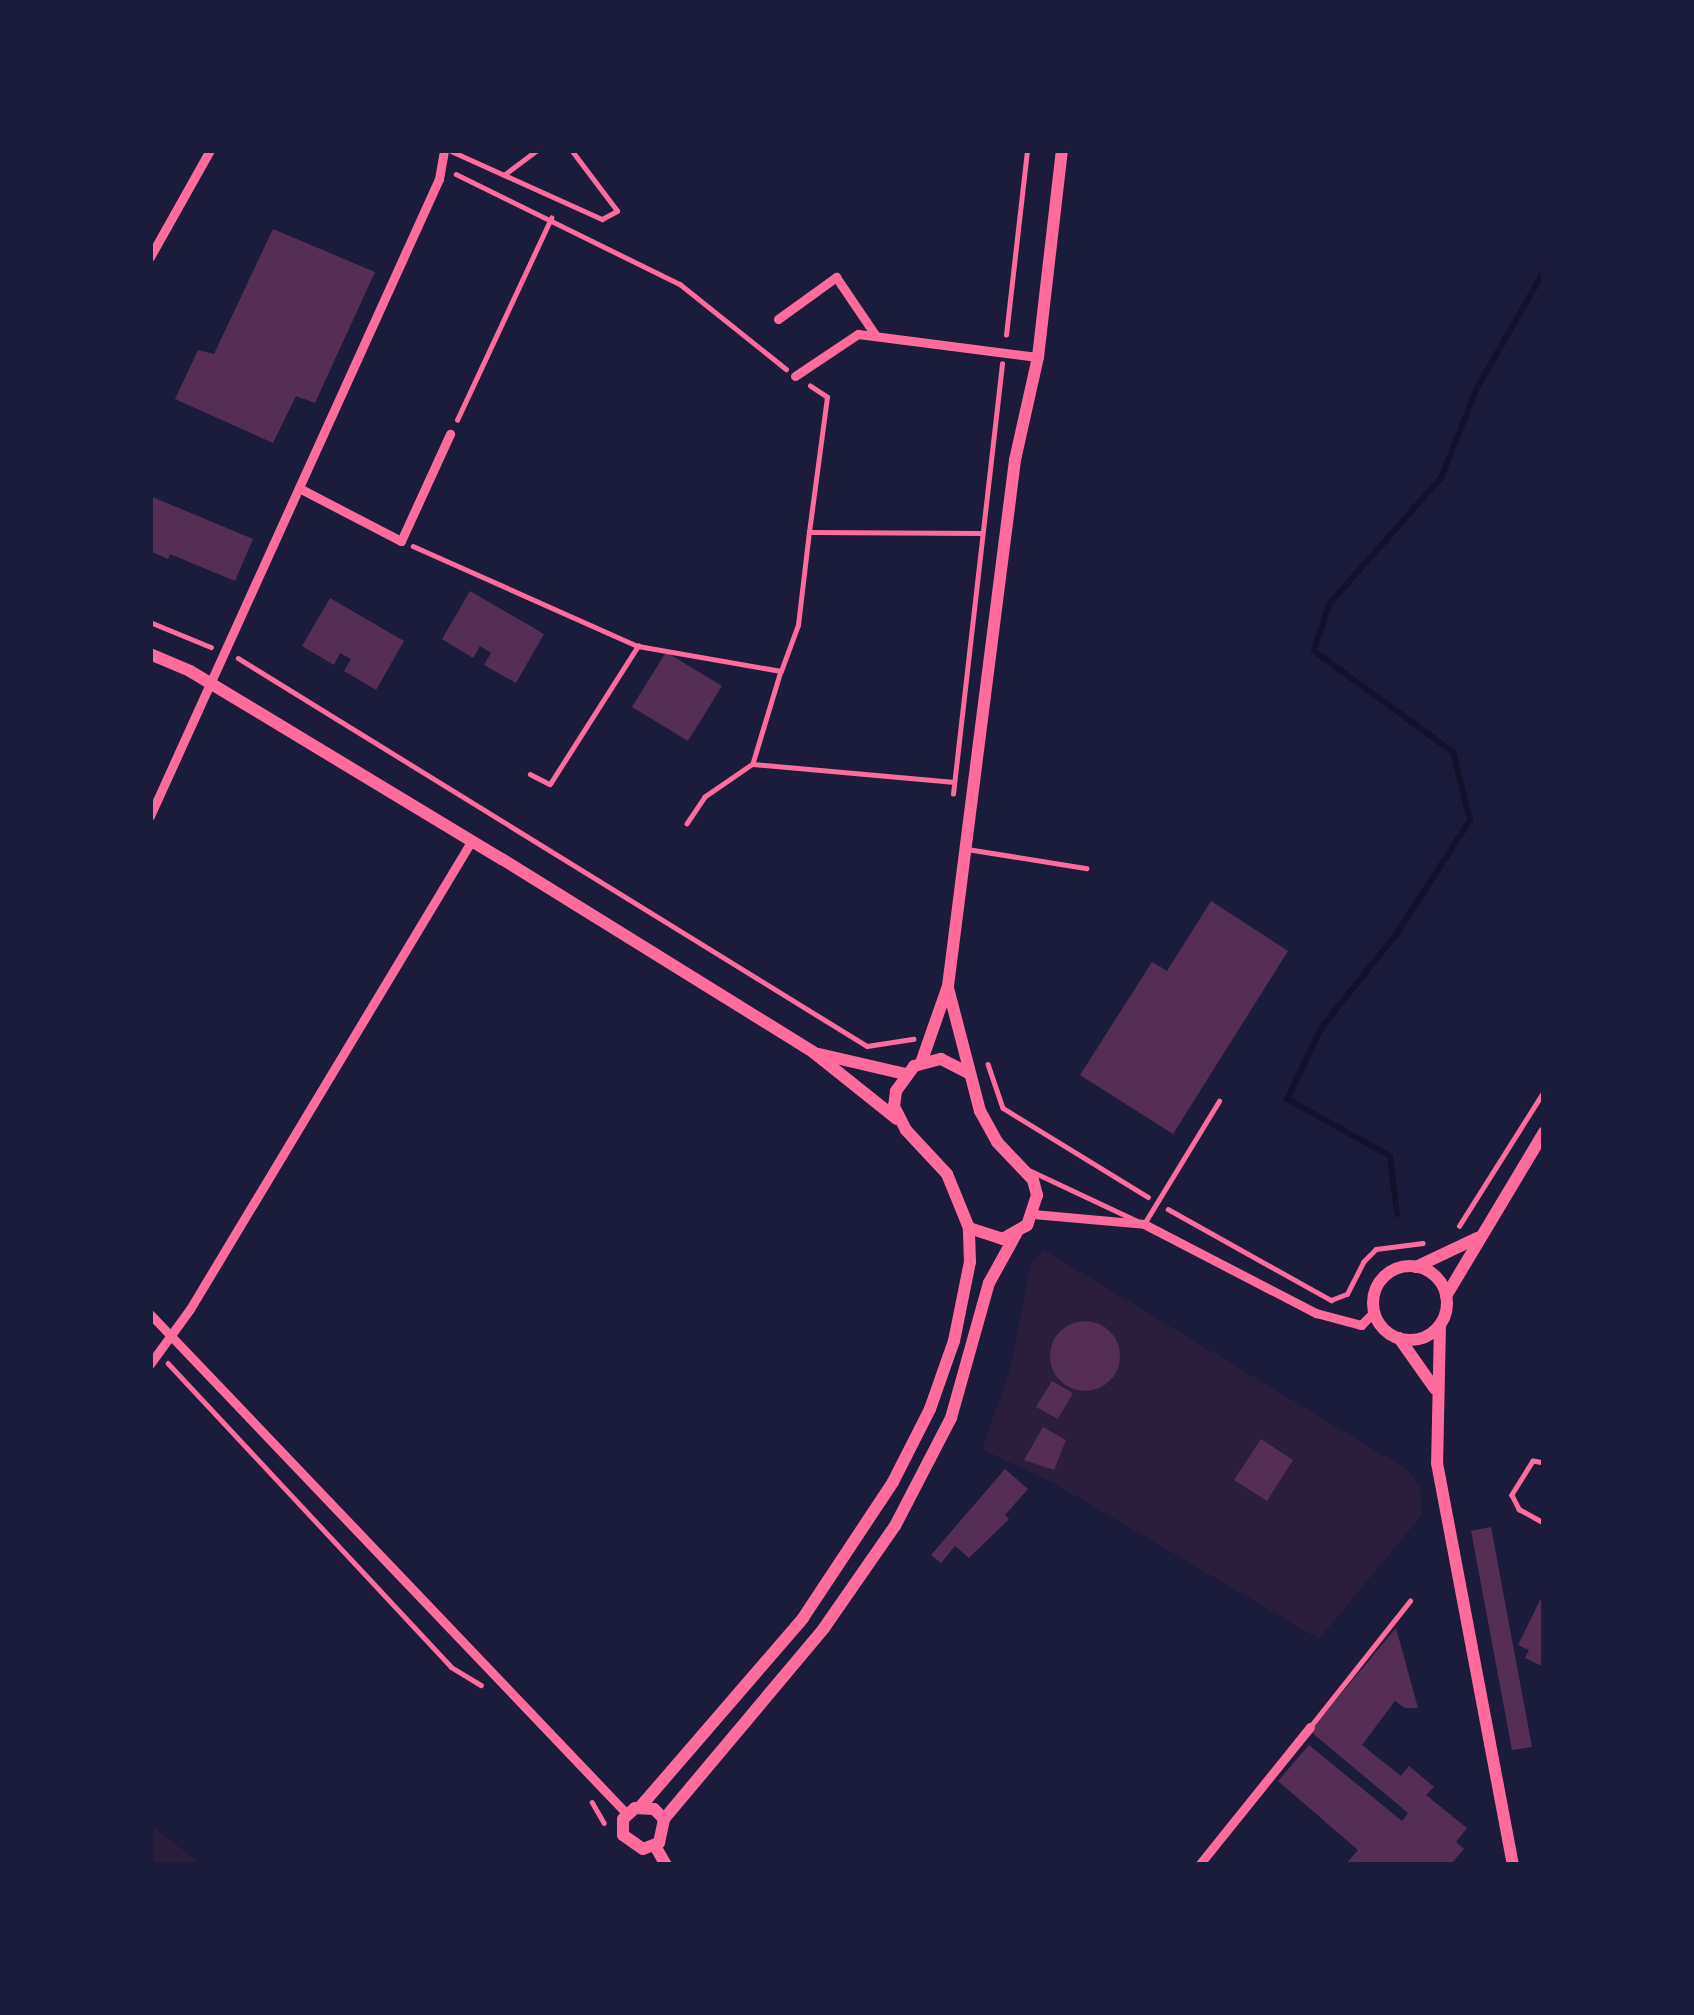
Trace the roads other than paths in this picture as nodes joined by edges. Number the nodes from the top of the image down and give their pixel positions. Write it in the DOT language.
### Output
graph roads {
  1 [pos="210,150"];
  2 [pos="447,150"];
  3 [pos="537,150"];
  4 [pos="571,150"];
  5 [pos="1062,150"];
  6 [pos="504,175"];
  7 [pos="150,257"];
  8 [pos="778,319"];
  9 [pos="876,336"];
  10 [pos="1038,357"];
  11 [pos="795,376"];
  12 [pos="450,434"];
  13 [pos="299,488"];
  14 [pos="150,654"];
  15 [pos="211,683"];
  16 [pos="150,816"];
  17 [pos="472,840"];
  18 [pos="964,849"];
  19 [pos="1086,868"];
  20 [pos="948,986"];
  21 [pos="812,1052"];
  22 [pos="921,1063"];
  23 [pos="968,1073"];
  24 [pos="905,1074"];
  25 [pos="1219,1101"];
  26 [pos="898,1119"];
  27 [pos="1544,1132"];
  28 [pos="1024,1168"];
  29 [pos="1033,1214"];
  30 [pos="1144,1224"];
  31 [pos="969,1228"];
  32 [pos="1016,1234"];
  33 [pos="1478,1238"];
  34 [pos="1416,1267"];
  35 [pos="1446,1297"];
  36 [pos="1374,1312"];
  37 [pos="150,1314"];
  38 [pos="1440,1325"];
  39 [pos="171,1338"];
  40 [pos="1400,1339"];
  41 [pos="150,1364"];
  42 [pos="1435,1390"];
  43 [pos="1544,1463"];
  44 [pos="1544,1523"];
  45 [pos="1410,1601"];
  46 [pos="1310,1727"];
  47 [pos="641,1806"];
  48 [pos="627,1814"];
  49 [pos="664,1819"];
  50 [pos="655,1846"];
  51 [pos="666,1865"];
  52 [pos="1199,1865"];
  53 [pos="1513,1865"];
  1 -- 7 [label="street"];
  2 -- 6 [label="lane"];
  2 -- 13 [label="street"];
  3 -- 6 [label="lane"];
  4 -- 6 [label="lane"];
  5 -- 10 [label="street"];
  8 -- 9 [label="street"];
  9 -- 10 [label="street"];
  9 -- 11 [label="street"];
  10 -- 18 [label="street"];
  12 -- 13 [label="street"];
  13 -- 15 [label="street"];
  14 -- 15 [label="street"];
  15 -- 16 [label="street"];
  15 -- 17 [label="street"];
  17 -- 21 [label="street"];
  17 -- 39 [label="street"];
  18 -- 19 [label="lane"];
  18 -- 20 [label="street"];
  20 -- 22 [label="street"];
  20 -- 23 [label="street"];
  21 -- 24 [label="street"];
  21 -- 26 [label="street"];
  22 -- 23 [label="street"];
  22 -- 24 [label="street"];
  23 -- 28 [label="street"];
  24 -- 26 [label="street"];
  25 -- 30 [label="lane"];
  26 -- 31 [label="street"];
  27 -- 33 [label="street"];
  28 -- 29 [label="street"];
  28 -- 30 [label="lane"];
  29 -- 30 [label="street"];
  29 -- 32 [label="street"];
  30 -- 36 [label="street"];
  31 -- 32 [label="street"];
  31 -- 47 [label="street"];
  32 -- 49 [label="street"];
  33 -- 34 [label="street"];
  33 -- 35 [label="street"];
  34 -- 35 [label="street"];
  34 -- 36 [label="street"];
  35 -- 38 [label="street"];
  36 -- 40 [label="street"];
  37 -- 39 [label="street"];
  38 -- 40 [label="street"];
  38 -- 42 [label="street"];
  39 -- 41 [label="street"];
  39 -- 48 [label="street"];
  40 -- 42 [label="street"];
  42 -- 53 [label="street"];
  43 -- 44 [label="lane"];
  45 -- 46 [label="lane"];
  46 -- 52 [label="street"];
  47 -- 48 [label="street"];
  47 -- 49 [label="street"];
  48 -- 50 [label="street"];
  49 -- 50 [label="street"];
  50 -- 51 [label="street"];
}
